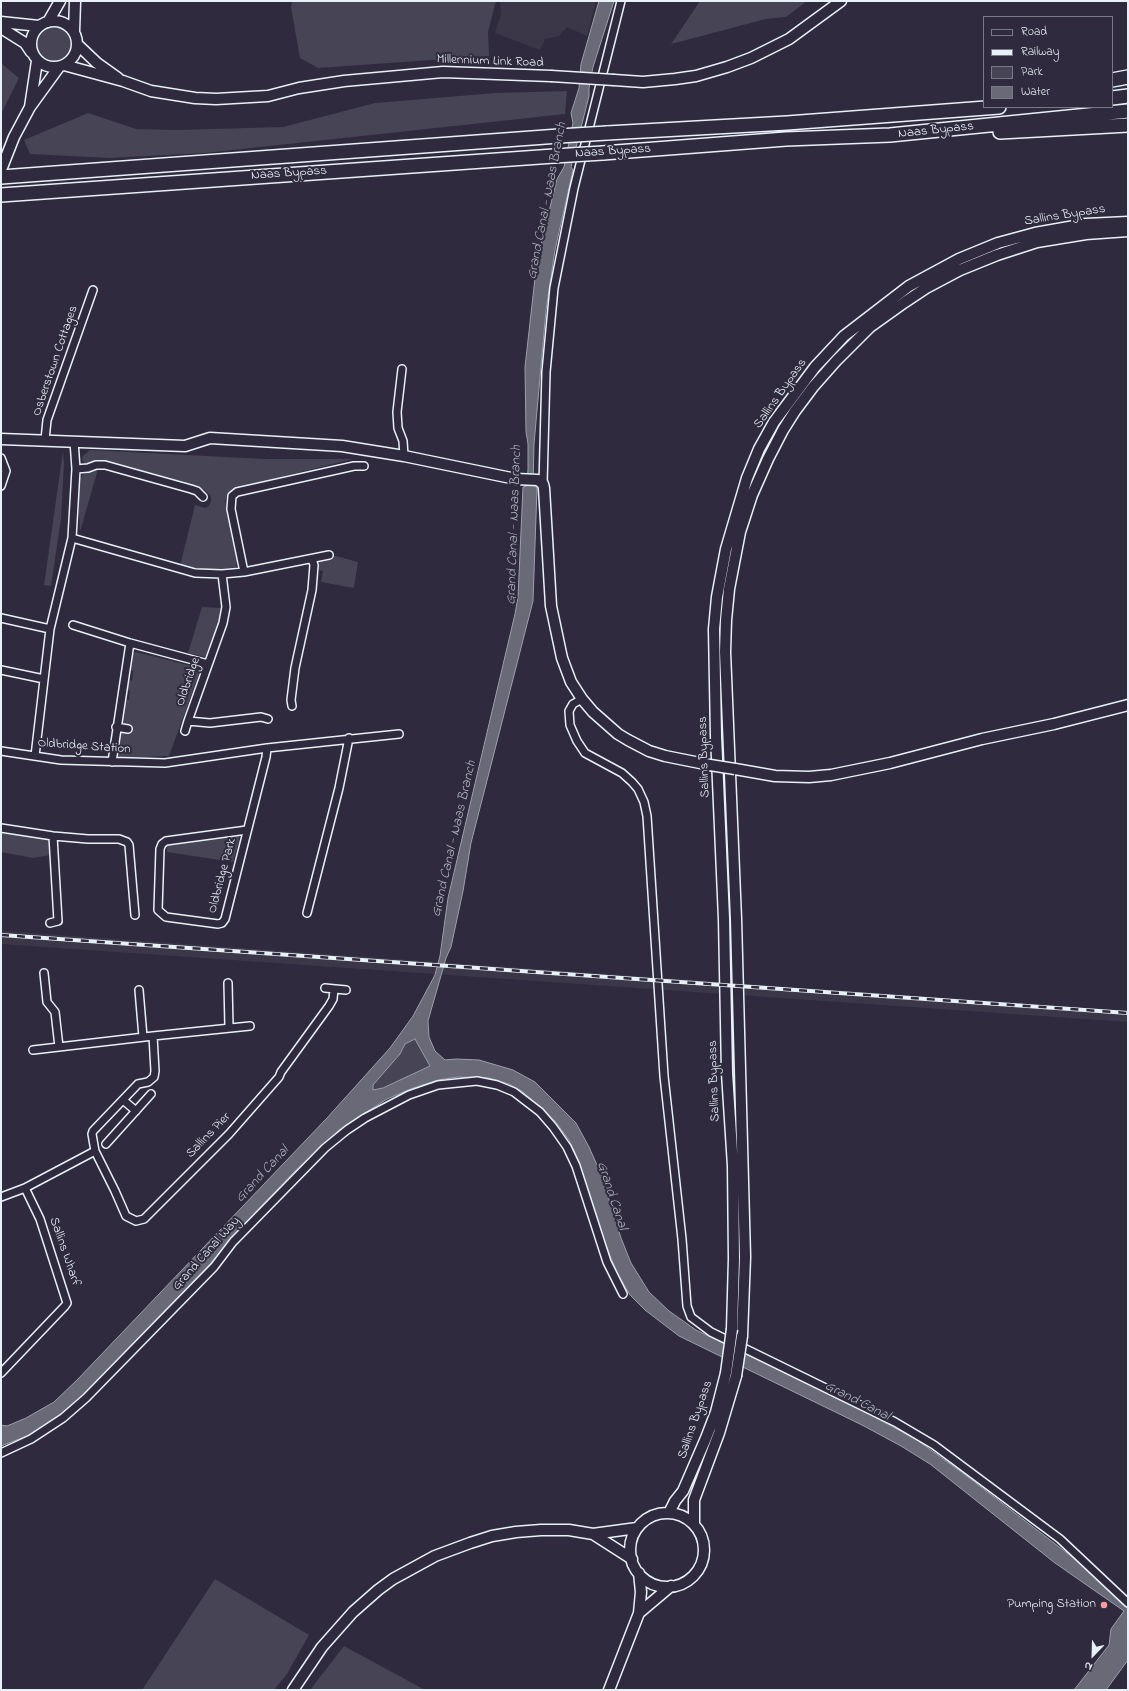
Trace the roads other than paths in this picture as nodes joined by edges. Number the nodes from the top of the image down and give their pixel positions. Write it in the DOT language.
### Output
graph roads {
  1 [pos="60,1"];
  2 [pos="75,1"];
  3 [pos="621,1"];
  4 [pos="840,1"];
  5 [pos="1,22"];
  6 [pos="44,24"];
  7 [pos="1,28"];
  8 [pos="74,32"];
  9 [pos="77,44"];
  10 [pos="35,58"];
  11 [pos="62,66"];
  12 [pos="1128,78"];
  13 [pos="1113,80"];
  14 [pos="123,81"];
  15 [pos="1128,96"];
  16 [pos="1113,98"];
  17 [pos="983,100"];
  18 [pos="30,108"];
  19 [pos="986,108"];
  20 [pos="1128,111"];
  21 [pos="787,123"];
  22 [pos="1128,125"];
  23 [pos="786,139"];
  24 [pos="1,170"];
  25 [pos="1,177"];
  26 [pos="1,195"];
  27 [pos="1128,222"];
  28 [pos="1128,231"];
  29 [pos="93,290"];
  30 [pos="402,370"];
  31 [pos="1,439"];
  32 [pos="45,440"];
  33 [pos="74,442"];
  34 [pos="404,456"];
  35 [pos="1,458"];
  36 [pos="364,466"];
  37 [pos="76,469"];
  38 [pos="541,482"];
  39 [pos="1,486"];
  40 [pos="203,497"];
  41 [pos="72,538"];
  42 [pos="329,555"];
  43 [pos="312,559"];
  44 [pos="244,572"];
  45 [pos="222,574"];
  46 [pos="1,618"];
  47 [pos="73,625"];
  48 [pos="50,629"];
  49 [pos="130,643"];
  50 [pos="208,664"];
  51 [pos="1,670"];
  52 [pos="44,679"];
  53 [pos="582,699"];
  54 [pos="1128,705"];
  55 [pos="292,706"];
  56 [pos="268,719"];
  57 [pos="188,721"];
  58 [pos="116,727"];
  59 [pos="128,729"];
  60 [pos="185,731"];
  61 [pos="399,734"];
  62 [pos="349,738"];
  63 [pos="267,748"];
  64 [pos="1,751"];
  65 [pos="35,756"];
  66 [pos="112,762"];
  67 [pos="1,828"];
  68 [pos="247,830"];
  69 [pos="53,836"];
  70 [pos="307,913"];
  71 [pos="135,915"];
  72 [pos="50,923"];
  73 [pos="44,973"];
  74 [pos="228,983"];
  75 [pos="325,988"];
  76 [pos="334,989"];
  77 [pos="139,990"];
  78 [pos="346,990"];
  79 [pos="250,1026"];
  80 [pos="229,1027"];
  81 [pos="153,1036"];
  82 [pos="143,1037"];
  83 [pos="60,1047"];
  84 [pos="33,1050"];
  85 [pos="151,1094"];
  86 [pos="123,1100"];
  87 [pos="136,1111"];
  88 [pos="106,1144"];
  89 [pos="95,1151"];
  90 [pos="25,1188"];
  91 [pos="1,1197"];
  92 [pos="623,1294"];
  93 [pos="1,1373"];
  94 [pos="731,1374"];
  95 [pos="1,1453"];
  96 [pos="669,1513"];
  97 [pos="694,1524"];
  98 [pos="637,1528"];
  99 [pos="593,1534"];
  100 [pos="632,1559"];
  101 [pos="639,1573"];
  102 [pos="671,1586"];
  103 [pos="1128,1603"];
  104 [pos="639,1613"];
  105 [pos="293,1690"];
  106 [pos="609,1690"];
  1 -- 6 [label="main road"];
  2 -- 8 [label="main road"];
  3 -- 38 [label="street"];
  4 -- 14 [label="main road, Millennium Link Road, bridge"];
  5 -- 6 [label="main road"];
  6 -- 8 [label="main road"];
  6 -- 10 [label="main road"];
  7 -- 10 [label="main road"];
  8 -- 9 [label="main road"];
  9 -- 11 [label="main road"];
  9 -- 14 [label="main road, Millennium Link Road"];
  10 -- 11 [label="main road"];
  10 -- 18 [label="main road"];
  11 -- 14 [label="main road, Millennium Link Road"];
  11 -- 18 [label="main road"];
  12 -- 13 [label="highway"];
  15 -- 16 [label="highway"];
  17 -- 21 [label="highway"];
  18 -- 24 [label="main road"];
  19 -- 21 [label="highway, Naas Bypass"];
  20 -- 23 [label="highway, Naas Bypass"];
  21 -- 25 [label="highway, Naas Bypass, bridge"];
  22 -- 23 [label="highway"];
  23 -- 26 [label="highway, Naas Bypass, bridge"];
  27 -- 94 [label="main road, Sallins Bypass, bridge"];
  28 -- 94 [label="main road, Sallins Bypass, bridge"];
  29 -- 32 [label="street, Osberstown Cottages"];
  30 -- 34 [label="street"];
  31 -- 32 [label="main road"];
  32 -- 33 [label="main road"];
  33 -- 34 [label="main road"];
  33 -- 37 [label="street"];
  34 -- 38 [label="main road"];
  35 -- 39 [label="street"];
  36 -- 44 [label="street"];
  37 -- 40 [label="street"];
  37 -- 41 [label="street"];
  38 -- 53 [label="main road"];
  41 -- 45 [label="street"];
  41 -- 48 [label="street"];
  42 -- 43 [label="street"];
  43 -- 44 [label="street"];
  43 -- 55 [label="street"];
  44 -- 45 [label="street"];
  45 -- 50 [label="street, Oldbridge"];
  46 -- 48 [label="street"];
  47 -- 49 [label="street"];
  48 -- 52 [label="street"];
  49 -- 50 [label="street"];
  49 -- 58 [label="street"];
  50 -- 57 [label="street, Oldbridge"];
  51 -- 52 [label="street"];
  52 -- 65 [label="street"];
  53 -- 54 [label="main road, bridge"];
  53 -- 103 [label="street"];
  56 -- 57 [label="street, Oldbridge"];
  57 -- 60 [label="street"];
  58 -- 59 [label="street"];
  58 -- 66 [label="street"];
  61 -- 62 [label="street"];
  62 -- 63 [label="street"];
  62 -- 70 [label="street"];
  63 -- 66 [label="street, Oldbridge Station"];
  63 -- 68 [label="street, Oldbridge Park"];
  64 -- 65 [label="street, Oldbridge Station"];
  65 -- 66 [label="street, Oldbridge Station"];
  67 -- 69 [label="street"];
  68 -- 68 [label="street, Oldbridge Park"];
  69 -- 71 [label="street"];
  69 -- 72 [label="street"];
  73 -- 83 [label="street"];
  74 -- 80 [label="street"];
  75 -- 76 [label="street"];
  76 -- 78 [label="street"];
  76 -- 89 [label="street, Sallins Pier"];
  77 -- 82 [label="street"];
  79 -- 80 [label="street"];
  80 -- 81 [label="street"];
  81 -- 82 [label="street"];
  81 -- 86 [label="street, Sallins Pier"];
  82 -- 83 [label="street"];
  83 -- 84 [label="street"];
  85 -- 87 [label="street"];
  86 -- 87 [label="street"];
  86 -- 89 [label="street, Sallins Pier"];
  87 -- 88 [label="street"];
  89 -- 90 [label="street"];
  90 -- 91 [label="street"];
  90 -- 93 [label="street, Sallins Wharf"];
  92 -- 95 [label="street, Grand Canal Way"];
  94 -- 96 [label="main road, Sallins Bypass"];
  94 -- 97 [label="main road, Sallins Bypass"];
  96 -- 97 [label="main road"];
  96 -- 98 [label="main road"];
  97 -- 102 [label="main road"];
  98 -- 99 [label="main road"];
  98 -- 100 [label="main road"];
  99 -- 100 [label="main road"];
  99 -- 105 [label="main road"];
  100 -- 101 [label="main road"];
  101 -- 102 [label="main road"];
  101 -- 104 [label="main road"];
  102 -- 104 [label="main road"];
  104 -- 106 [label="main road"];
}
